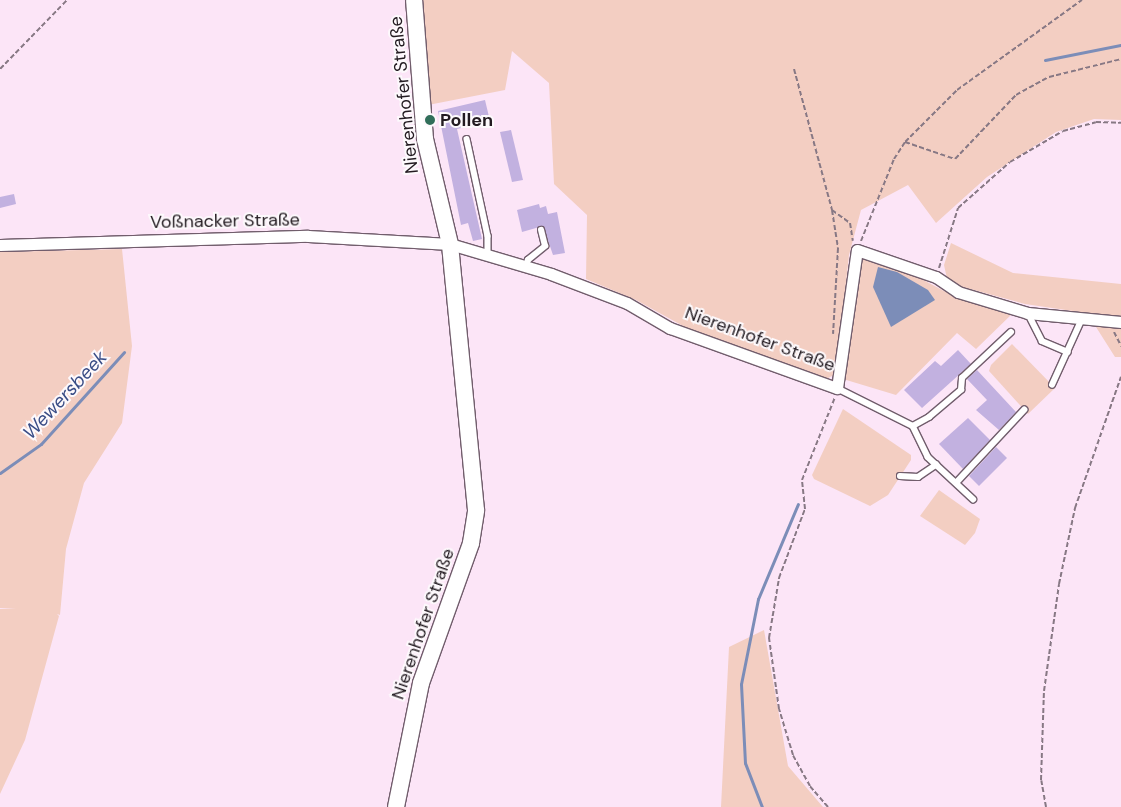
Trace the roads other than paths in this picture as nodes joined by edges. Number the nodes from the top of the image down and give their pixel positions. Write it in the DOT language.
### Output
graph roads {
  1 [pos="414,0"];
  2 [pos="467,139"];
  3 [pos="542,230"];
  4 [pos="450,244"];
  5 [pos="0,245"];
  6 [pos="488,255"];
  7 [pos="526,266"];
  8 [pos="1028,313"];
  9 [pos="1082,319"];
  10 [pos="1121,322"];
  11 [pos="1011,332"];
  12 [pos="1068,352"];
  13 [pos="1052,385"];
  14 [pos="835,388"];
  15 [pos="1024,410"];
  16 [pos="913,426"];
  17 [pos="936,465"];
  18 [pos="900,476"];
  19 [pos="956,483"];
  20 [pos="973,499"];
  21 [pos="396,807"];
  1 -- 4 [label="street, Nierenhofer Straße"];
  2 -- 6 [label="lane"];
  3 -- 7 [label="lane"];
  4 -- 5 [label="street, Voßnacker Straße"];
  4 -- 6 [label="street, Nierenhofer Straße"];
  4 -- 21 [label="street, Nierenhofer Straße"];
  6 -- 7 [label="street, Nierenhofer Straße"];
  7 -- 14 [label="street, Nierenhofer Straße"];
  8 -- 9 [label="street"];
  8 -- 12 [label="lane"];
  8 -- 14 [label="street, Nierenhofer Straße"];
  9 -- 10 [label="street"];
  9 -- 12 [label="lane"];
  11 -- 16 [label="lane"];
  12 -- 13 [label="lane"];
  14 -- 16 [label="lane"];
  15 -- 19 [label="lane"];
  16 -- 17 [label="lane"];
  17 -- 18 [label="lane"];
  17 -- 19 [label="lane"];
  19 -- 20 [label="lane"];
}
